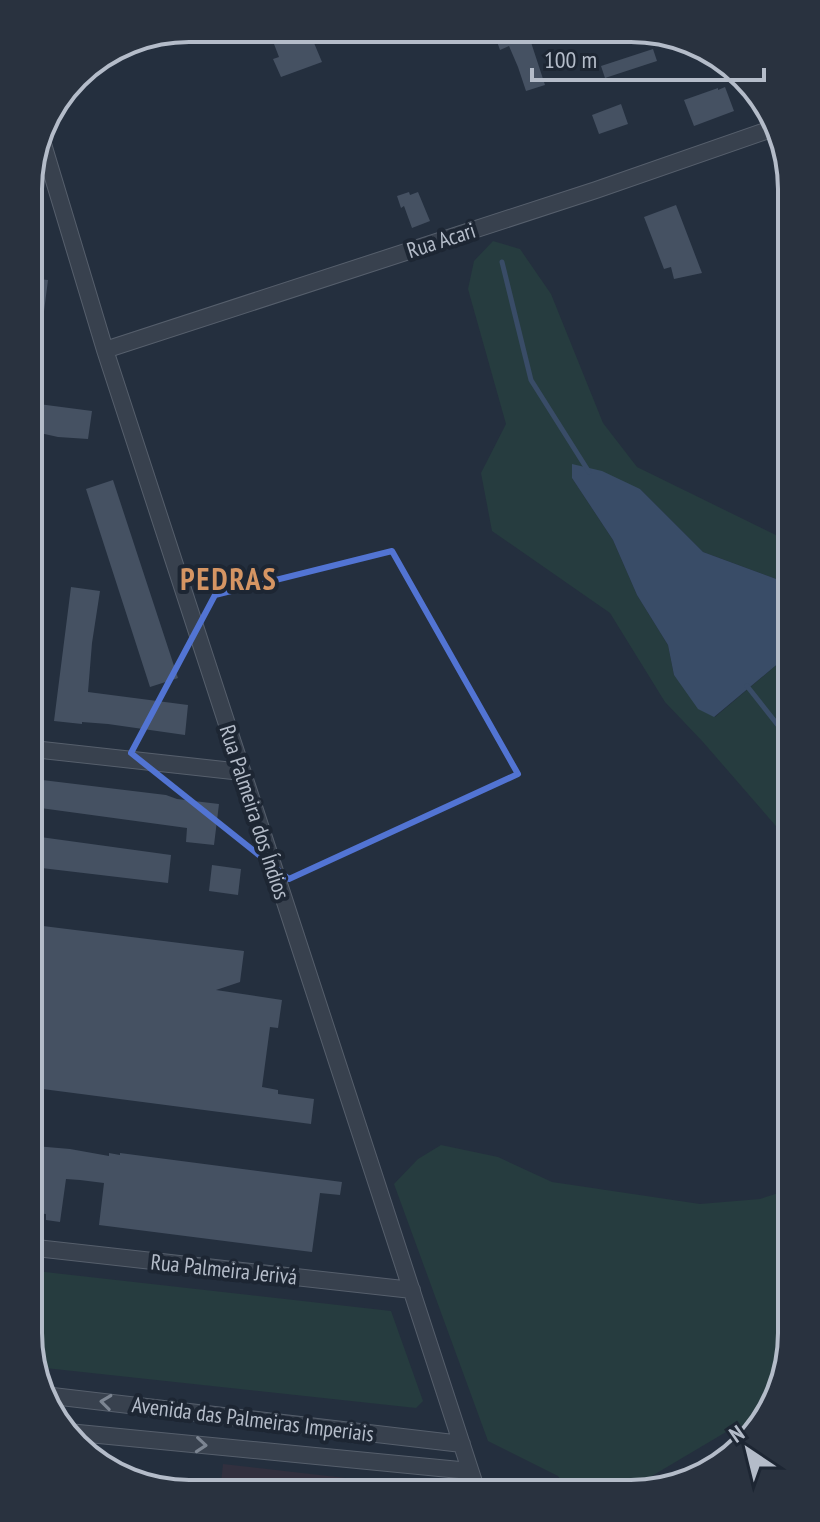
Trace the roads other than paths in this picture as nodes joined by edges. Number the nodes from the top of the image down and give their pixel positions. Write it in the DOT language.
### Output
graph roads {
  1 [pos="765,128"];
  2 [pos="46,155"];
  3 [pos="105,350"];
  4 [pos="42,750"];
  5 [pos="242,772"];
  6 [pos="42,1249"];
  7 [pos="412,1290"];
  8 [pos="56,1396"];
  9 [pos="82,1433"];
  10 [pos="462,1444"];
  11 [pos="470,1471"];
  12 [pos="473,1480"];
  1 -- 3 [label="street, Rua Acari"];
  2 -- 3 [label="street, Rua Palmeira dos Índios"];
  3 -- 5 [label="street, Rua Palmeira dos Índios"];
  4 -- 5 [label="street"];
  5 -- 7 [label="street, Rua Palmeira dos Índios"];
  6 -- 7 [label="street, Rua Palmeira Jerivá"];
  7 -- 10 [label="street, Rua Palmeira dos Índios"];
  10 -- 8 [label="street, Avenida das Palmeiras Imperiais, one-way"];
  9 -- 11 [label="street, Avenida das Palmeiras Imperiais, one-way"];
  10 -- 11 [label="street, Rua Palmeira dos Índios"];
  11 -- 12 [label="street, Rua Palmeira dos Índios"];
}
